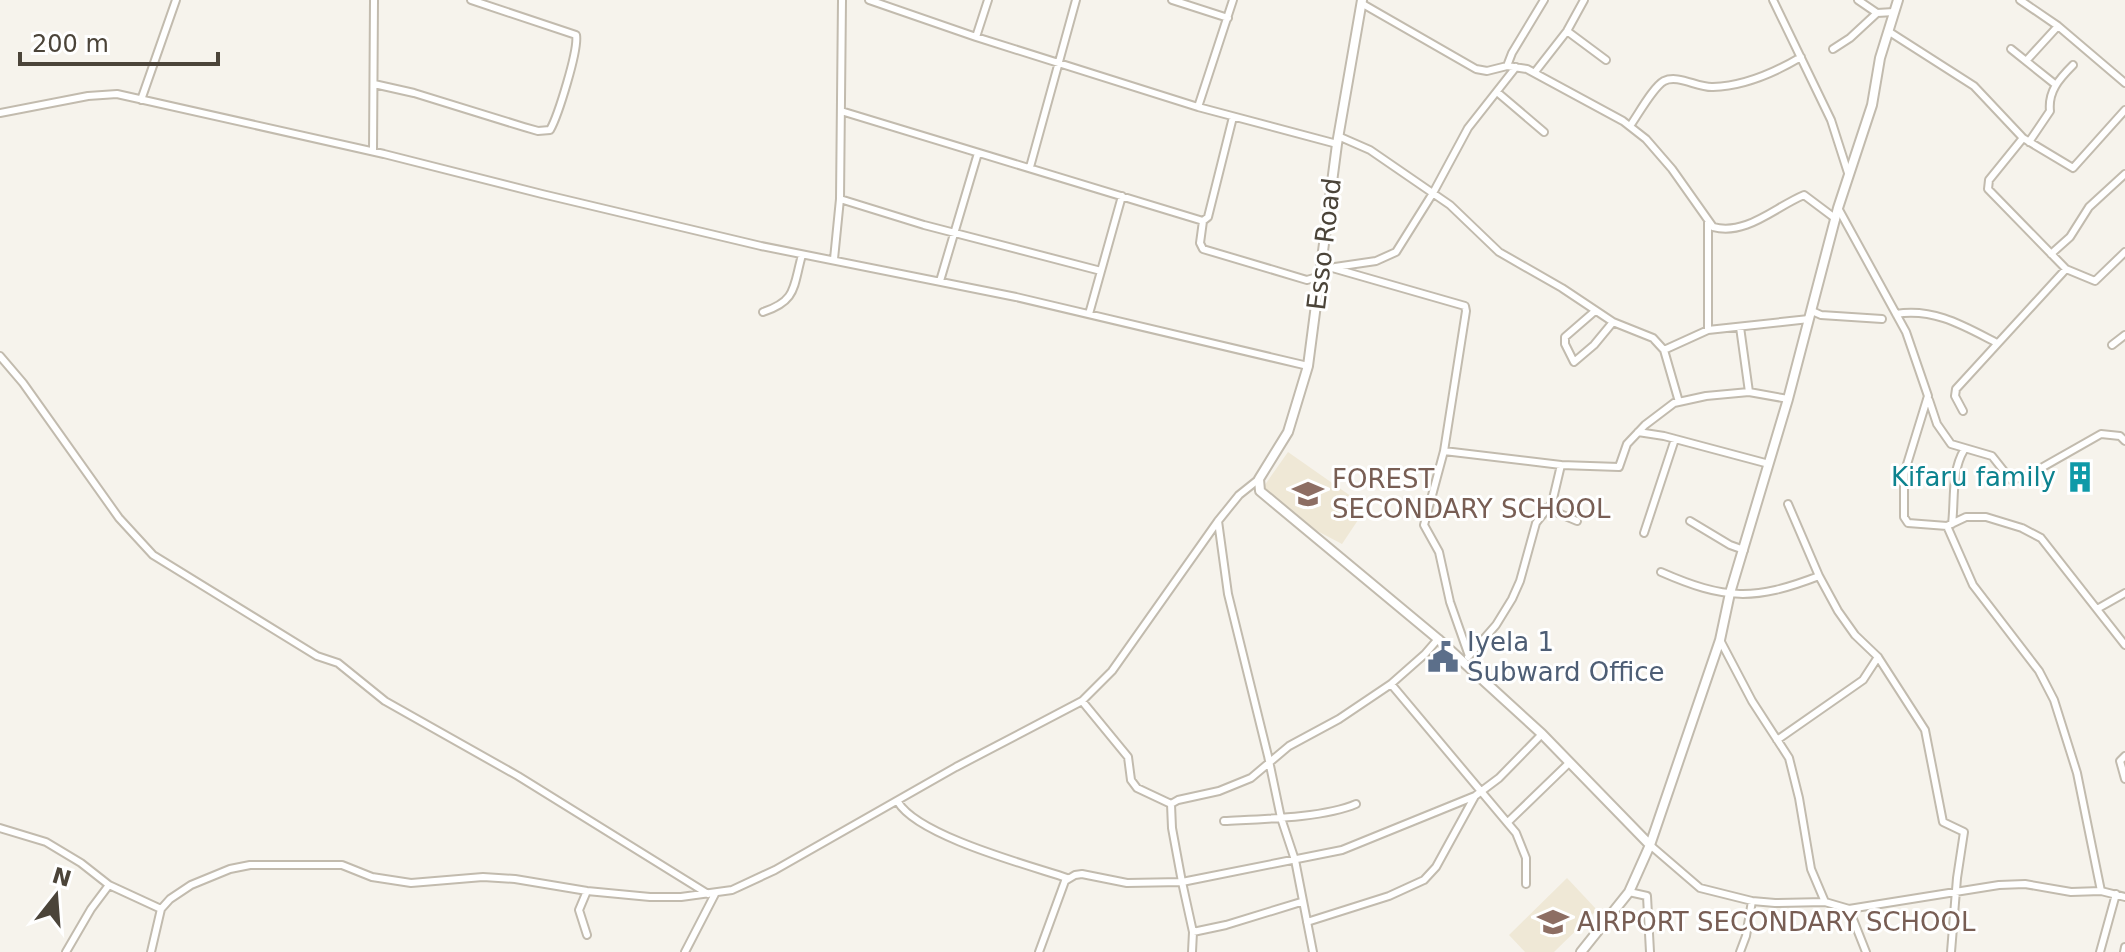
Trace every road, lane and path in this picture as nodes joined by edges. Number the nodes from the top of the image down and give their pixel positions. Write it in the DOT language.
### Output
graph roads {
  1 [pos="176,0"];
  2 [pos="374,0"];
  3 [pos="471,0"];
  4 [pos="842,0"];
  5 [pos="869,0"];
  6 [pos="988,0"];
  7 [pos="1076,0"];
  8 [pos="1172,0"];
  9 [pos="1233,0"];
  10 [pos="1544,0"];
  11 [pos="1584,0"];
  12 [pos="1773,0"];
  13 [pos="1858,0"];
  14 [pos="1898,0"];
  15 [pos="2020,0"];
  16 [pos="1362,1"];
  17 [pos="892,4"];
  18 [pos="1894,12"];
  19 [pos="1877,13"];
  20 [pos="1228,18"];
  21 [pos="2058,26"];
  22 [pos="1567,31"];
  23 [pos="1888,31"];
  24 [pos="976,37"];
  25 [pos="1833,49"];
  26 [pos="2011,49"];
  27 [pos="1801,57"];
  28 [pos="1606,60"];
  29 [pos="2026,61"];
  30 [pos="1058,62"];
  31 [pos="2073,65"];
  32 [pos="1507,66"];
  33 [pos="1516,67"];
  34 [pos="1535,72"];
  35 [pos="2125,83"];
  36 [pos="374,84"];
  37 [pos="2056,85"];
  38 [pos="1497,92"];
  39 [pos="141,100"];
  40 [pos="1198,107"];
  41 [pos="2125,110"];
  42 [pos="841,111"];
  43 [pos="0,113"];
  44 [pos="1233,117"];
  45 [pos="1630,126"];
  46 [pos="1544,132"];
  47 [pos="1337,140"];
  48 [pos="2026,140"];
  49 [pos="373,151"];
  50 [pos="978,153"];
  51 [pos="1030,167"];
  52 [pos="2125,174"];
  53 [pos="1849,176"];
  54 [pos="1433,193"];
  55 [pos="1122,196"];
  56 [pos="840,199"];
  57 [pos="1838,208"];
  58 [pos="1836,219"];
  59 [pos="1203,221"];
  60 [pos="1708,222"];
  61 [pos="954,233"];
  62 [pos="2125,252"];
  63 [pos="2051,254"];
  64 [pos="802,255"];
  65 [pos="834,259"];
  66 [pos="1327,266"];
  67 [pos="2066,269"];
  68 [pos="1101,271"];
  69 [pos="1321,276"];
  70 [pos="940,281"];
  71 [pos="1595,311"];
  72 [pos="763,312"];
  73 [pos="1089,314"];
  74 [pos="1896,314"];
  75 [pos="1811,315"];
  76 [pos="1882,319"];
  77 [pos="1613,322"];
  78 [pos="1740,327"];
  79 [pos="1708,330"];
  80 [pos="2125,335"];
  81 [pos="1997,343"];
  82 [pos="2112,345"];
  83 [pos="1664,350"];
  84 [pos="0,356"];
  85 [pos="1308,366"];
  86 [pos="1749,392"];
  87 [pos="1928,396"];
  88 [pos="1788,399"];
  89 [pos="1679,402"];
  90 [pos="1963,411"];
  91 [pos="1638,432"];
  92 [pos="1675,439"];
  93 [pos="2125,441"];
  94 [pos="1964,450"];
  95 [pos="1444,451"];
  96 [pos="1769,464"];
  97 [pos="1561,465"];
  98 [pos="1259,479"];
  99 [pos="1788,504"];
  100 [pos="1546,508"];
  101 [pos="1218,521"];
  102 [pos="1577,521"];
  103 [pos="1690,521"];
  104 [pos="1950,525"];
  105 [pos="1644,533"];
  106 [pos="1744,550"];
  107 [pos="1661,572"];
  108 [pos="1819,576"];
  109 [pos="1730,593"];
  110 [pos="2125,593"];
  111 [pos="2097,609"];
  112 [pos="1438,639"];
  113 [pos="1720,640"];
  114 [pos="2125,645"];
  115 [pos="1878,657"];
  116 [pos="1466,659"];
  117 [pos="1391,684"];
  118 [pos="1082,701"];
  119 [pos="1542,734"];
  120 [pos="1777,740"];
  121 [pos="2125,756"];
  122 [pos="1269,761"];
  123 [pos="1570,762"];
  124 [pos="2125,779"];
  125 [pos="1482,791"];
  126 [pos="1475,796"];
  127 [pos="898,802"];
  128 [pos="1171,804"];
  129 [pos="1356,804"];
  130 [pos="1281,818"];
  131 [pos="1224,821"];
  132 [pos="1508,822"];
  133 [pos="0,828"];
  134 [pos="1650,845"];
  135 [pos="1295,860"];
  136 [pos="1067,878"];
  137 [pos="1182,882"];
  138 [pos="1526,884"];
  139 [pos="109,885"];
  140 [pos="587,891"];
  141 [pos="2101,891"];
  142 [pos="1629,892"];
  143 [pos="1955,892"];
  144 [pos="711,894"];
  145 [pos="2116,894"];
  146 [pos="2125,897"];
  147 [pos="1752,901"];
  148 [pos="1301,902"];
  149 [pos="1825,902"];
  150 [pos="161,909"];
  151 [pos="1849,909"];
  152 [pos="1307,922"];
  153 [pos="1193,932"];
  154 [pos="587,935"];
  155 [pos="66,952"];
  156 [pos="151,952"];
  157 [pos="685,952"];
  158 [pos="1039,952"];
  159 [pos="1192,952"];
  160 [pos="1313,952"];
  161 [pos="1581,952"];
  162 [pos="1650,952"];
  163 [pos="1740,952"];
  164 [pos="1866,952"];
  165 [pos="1951,952"];
  166 [pos="2100,952"];
  1 -- 39 [label="street"];
  2 -- 36 [label="street"];
  3 -- 36 [label="street"];
  4 -- 42 [label="street"];
  5 -- 17 [label="street"];
  6 -- 24 [label="street"];
  7 -- 30 [label="street"];
  8 -- 20 [label="street"];
  9 -- 20 [label="street"];
  10 -- 32 [label="street"];
  11 -- 22 [label="street"];
  12 -- 27 [label="street"];
  13 -- 19 [label="street"];
  14 -- 18 [label="street"];
  15 -- 21 [label="street"];
  16 -- 32 [label="street"];
  16 -- 47 [label="street, Esso Road"];
  17 -- 24 [label="street"];
  18 -- 19 [label="street"];
  18 -- 23 [label="street"];
  19 -- 25 [label="street"];
  20 -- 40 [label="street"];
  21 -- 29 [label="street"];
  21 -- 35 [label="street"];
  22 -- 28 [label="street"];
  22 -- 34 [label="street"];
  23 -- 48 [label="street"];
  23 -- 53 [label="street"];
  24 -- 30 [label="street"];
  26 -- 29 [label="street"];
  27 -- 45 [label="street"];
  27 -- 53 [label="street"];
  29 -- 37 [label="street"];
  30 -- 40 [label="street"];
  30 -- 51 [label="street"];
  31 -- 37 [label="street"];
  32 -- 33 [label="street"];
  33 -- 34 [label="street"];
  33 -- 38 [label="street"];
  34 -- 45 [label="street"];
  36 -- 49 [label="street"];
  37 -- 48 [label="street"];
  38 -- 46 [label="street"];
  38 -- 54 [label="street"];
  39 -- 43 [label="street"];
  39 -- 49 [label="street"];
  40 -- 44 [label="street"];
  41 -- 48 [label="street"];
  42 -- 50 [label="street"];
  42 -- 56 [label="street"];
  44 -- 47 [label="street"];
  44 -- 59 [label="street"];
  45 -- 60 [label="street"];
  47 -- 54 [label="street"];
  47 -- 66 [label="street, Esso Road"];
  48 -- 63 [label="street"];
  49 -- 64 [label="street"];
  50 -- 51 [label="street"];
  50 -- 61 [label="street"];
  51 -- 55 [label="street"];
  52 -- 63 [label="street"];
  53 -- 57 [label="street"];
  54 -- 66 [label="street"];
  54 -- 71 [label="street"];
  55 -- 59 [label="street"];
  55 -- 68 [label="street"];
  56 -- 61 [label="street"];
  56 -- 65 [label="street"];
  57 -- 58 [label="street"];
  57 -- 74 [label="street"];
  58 -- 60 [label="street"];
  58 -- 75 [label="street"];
  59 -- 69 [label="street"];
  60 -- 79 [label="street"];
  61 -- 68 [label="street"];
  61 -- 70 [label="street"];
  62 -- 67 [label="street"];
  63 -- 67 [label="street"];
  64 -- 65 [label="street"];
  64 -- 72 [label="street"];
  65 -- 70 [label="street"];
  66 -- 69 [label="street, Esso Road"];
  66 -- 95 [label="street"];
  67 -- 81 [label="street"];
  68 -- 73 [label="street"];
  69 -- 85 [label="street, Esso Road"];
  70 -- 73 [label="street"];
  71 -- 77 [label="street"];
  71 -- 77 [label="street"];
  73 -- 85 [label="street"];
  74 -- 81 [label="street"];
  74 -- 87 [label="street"];
  75 -- 76 [label="street"];
  75 -- 78 [label="street"];
  75 -- 88 [label="street"];
  77 -- 83 [label="street"];
  78 -- 79 [label="street"];
  78 -- 86 [label="street"];
  79 -- 83 [label="street"];
  80 -- 82 [label="street"];
  81 -- 90 [label="street"];
  83 -- 89 [label="street"];
  84 -- 144 [label="street"];
  85 -- 98 [label="street, Esso Road"];
  86 -- 88 [label="street"];
  86 -- 89 [label="street"];
  87 -- 94 [label="street"];
  87 -- 104 [label="street"];
  88 -- 96 [label="street"];
  89 -- 91 [label="street"];
  91 -- 92 [label="street"];
  91 -- 97 [label="street"];
  92 -- 96 [label="street"];
  92 -- 105 [label="street"];
  93 -- 94 [label="street"];
  94 -- 104 [label="street"];
  95 -- 97 [label="street"];
  95 -- 116 [label="street"];
  96 -- 106 [label="street"];
  97 -- 100 [label="street"];
  98 -- 101 [label="street"];
  98 -- 112 [label="street"];
  99 -- 108 [label="street"];
  100 -- 102 [label="street"];
  100 -- 116 [label="street"];
  101 -- 118 [label="street"];
  101 -- 122 [label="street"];
  103 -- 106 [label="street"];
  104 -- 111 [label="street"];
  104 -- 141 [label="street"];
  106 -- 109 [label="street"];
  107 -- 109 [label="street"];
  108 -- 109 [label="street"];
  108 -- 115 [label="street"];
  109 -- 113 [label="street"];
  110 -- 111 [label="street"];
  111 -- 114 [label="street"];
  112 -- 116 [label="street"];
  112 -- 117 [label="street"];
  113 -- 120 [label="street"];
  113 -- 134 [label="street"];
  115 -- 120 [label="street"];
  115 -- 143 [label="street"];
  116 -- 119 [label="street"];
  117 -- 122 [label="street"];
  117 -- 125 [label="street"];
  118 -- 127 [label="street"];
  118 -- 128 [label="street"];
  119 -- 123 [label="street"];
  119 -- 125 [label="street"];
  120 -- 149 [label="street"];
  121 -- 124 [label="street"];
  122 -- 128 [label="street"];
  122 -- 130 [label="street"];
  123 -- 132 [label="street"];
  123 -- 134 [label="street"];
  125 -- 126 [label="street"];
  125 -- 132 [label="street"];
  126 -- 135 [label="street"];
  126 -- 152 [label="street"];
  127 -- 136 [label="street"];
  127 -- 144 [label="street"];
  128 -- 137 [label="street"];
  129 -- 130 [label="street"];
  130 -- 131 [label="street"];
  130 -- 135 [label="street"];
  132 -- 138 [label="street"];
  133 -- 139 [label="street"];
  134 -- 142 [label="street"];
  134 -- 147 [label="street"];
  135 -- 137 [label="street"];
  135 -- 148 [label="street"];
  136 -- 137 [label="street"];
  136 -- 158 [label="street"];
  137 -- 153 [label="street"];
  139 -- 150 [label="street"];
  139 -- 155 [label="street"];
  140 -- 144 [label="street"];
  140 -- 150 [label="street"];
  140 -- 154 [label="street"];
  141 -- 143 [label="street"];
  141 -- 145 [label="street"];
  142 -- 161 [label="street"];
  142 -- 162 [label="street"];
  143 -- 151 [label="street"];
  143 -- 165 [label="street"];
  144 -- 157 [label="street"];
  145 -- 146 [label="street"];
  145 -- 166 [label="street"];
  147 -- 149 [label="street"];
  147 -- 163 [label="street"];
  148 -- 152 [label="street"];
  148 -- 153 [label="street"];
  149 -- 151 [label="street"];
  150 -- 156 [label="street"];
  151 -- 164 [label="street"];
  152 -- 160 [label="street"];
  153 -- 159 [label="street"];
}
